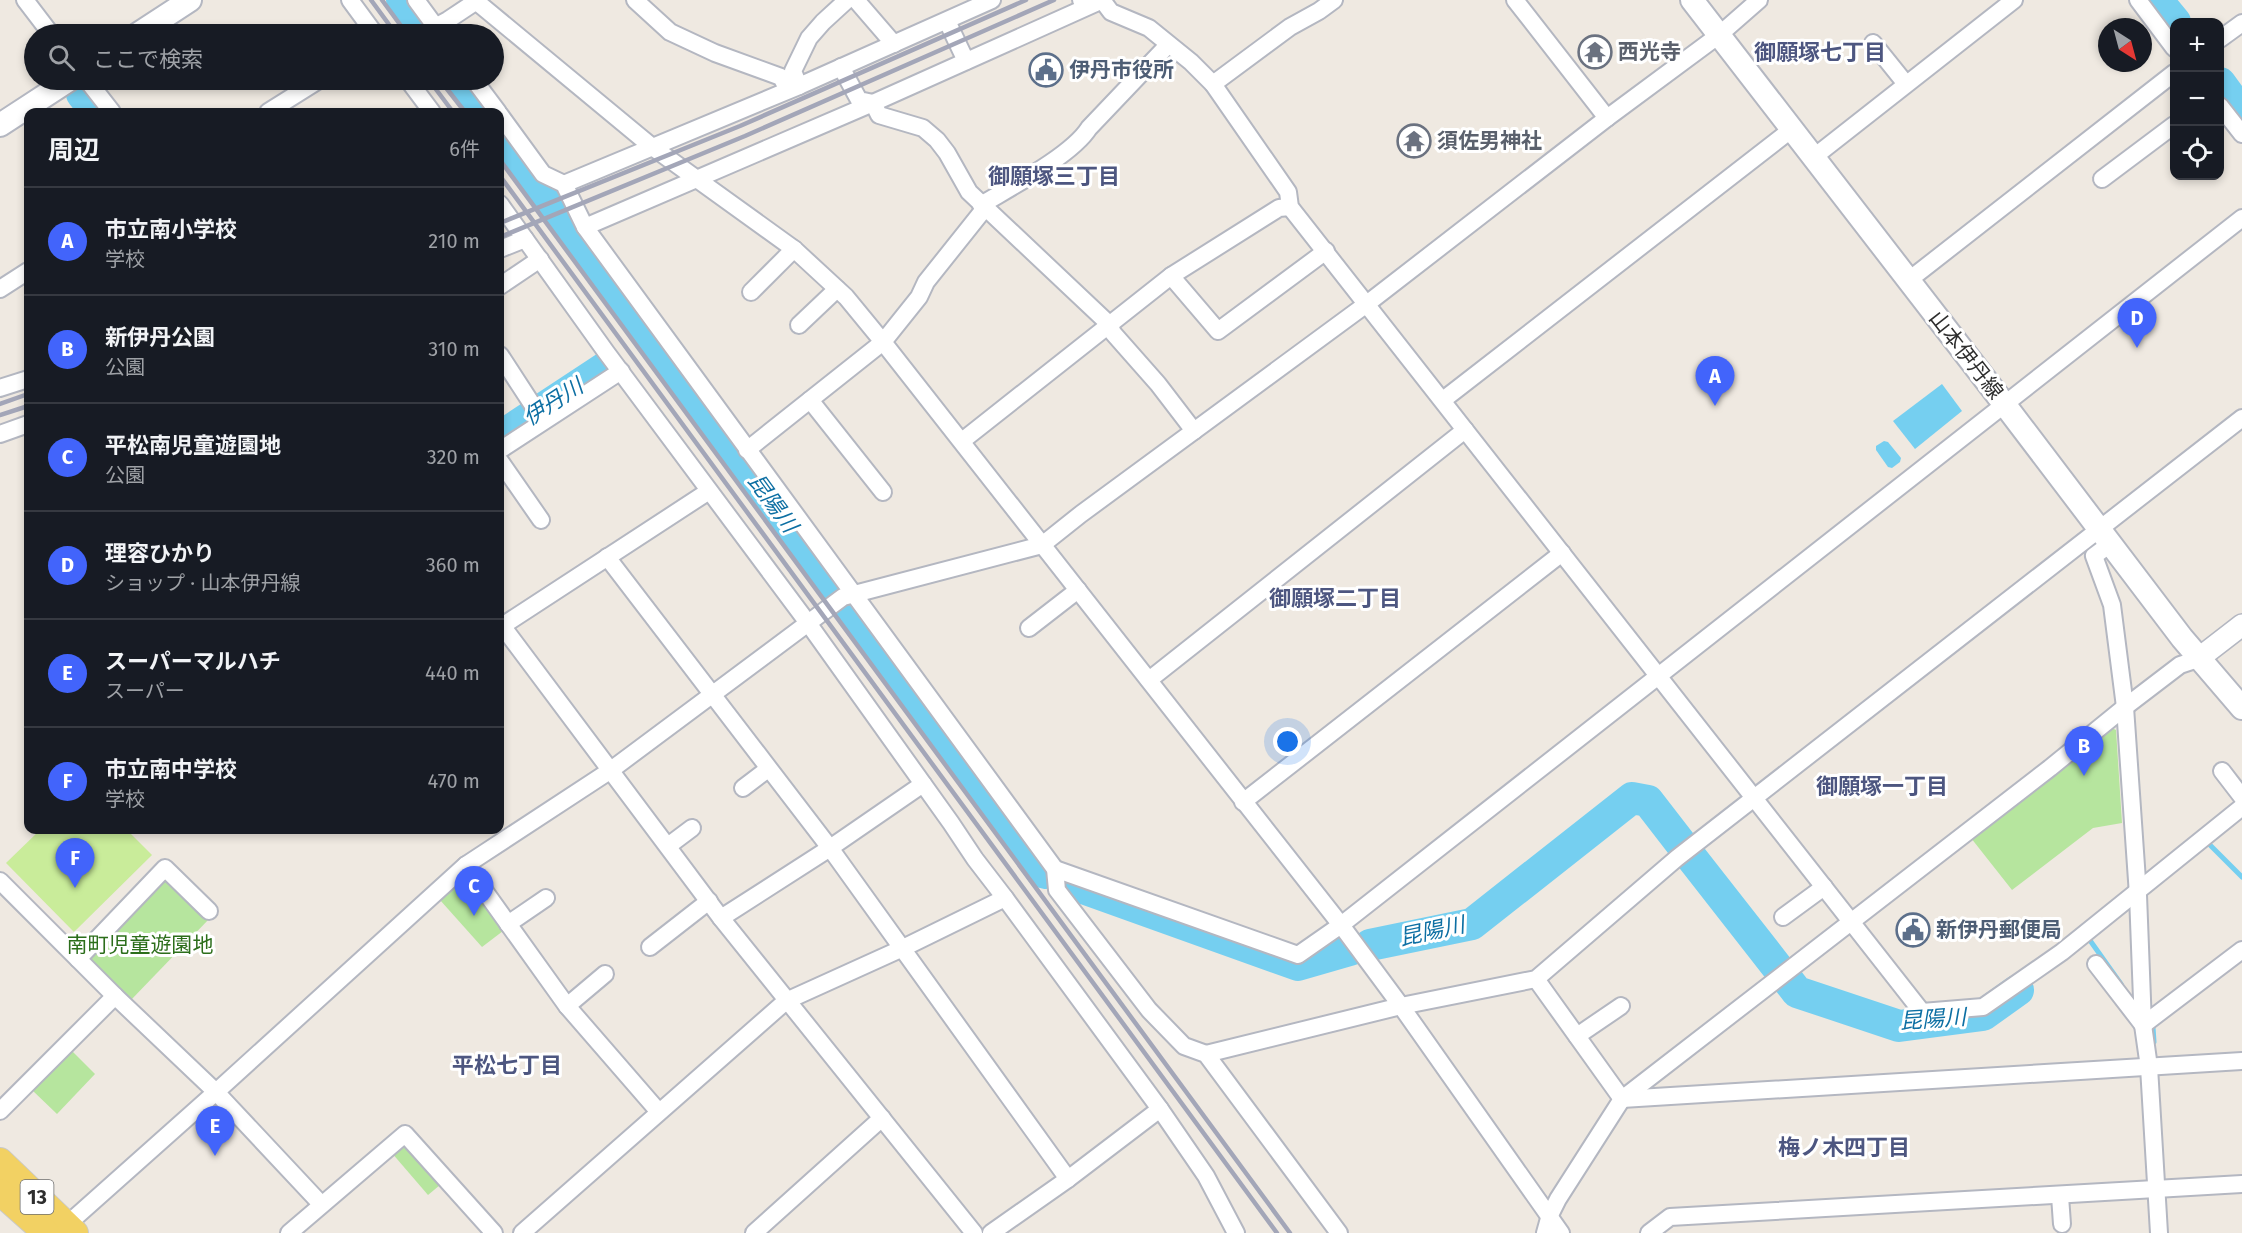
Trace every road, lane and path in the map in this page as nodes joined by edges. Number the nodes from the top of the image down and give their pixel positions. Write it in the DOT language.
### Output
graph roads {
  1 [pos="25,0"];
  2 [pos="190,0"];
  3 [pos="350,0"];
  4 [pos="416,0"];
  5 [pos="635,0"];
  6 [pos="847,0"];
  7 [pos="856,0"];
  8 [pos="992,0"];
  9 [pos="1081,0"];
  10 [pos="1102,0"];
  11 [pos="1334,0"];
  12 [pos="1515,0"];
  13 [pos="1692,0"];
  14 [pos="1759,0"];
  15 [pos="2014,0"];
  16 [pos="2138,0"];
  17 [pos="477,1"];
  18 [pos="946,21"];
  19 [pos="2242,23"];
  20 [pos="43,24"];
  21 [pos="153,24"];
  22 [pos="368,24"];
  23 [pos="433,24"];
  24 [pos="447,24"];
  25 [pos="1719,35"];
  26 [pos="2224,36"];
  27 [pos="2170,42"];
  28 [pos="1873,43"];
  29 [pos="894,44"];
  30 [pos="1168,45"];
  31 [pos="966,61"];
  32 [pos="841,68"];
  33 [pos="2170,77"];
  34 [pos="1213,84"];
  35 [pos="1906,84"];
  36 [pos="793,88"];
  37 [pos="54,90"];
  38 [pos="95,90"];
  39 [pos="303,90"];
  40 [pos="416,90"];
  41 [pos="481,90"];
  42 [pos="873,103"];
  43 [pos="26,108"];
  44 [pos="109,108"];
  45 [pos="274,108"];
  46 [pos="429,108"];
  47 [pos="495,108"];
  48 [pos="24,109"];
  49 [pos="2224,111"];
  50 [pos="1607,118"];
  51 [pos="504,121"];
  52 [pos="0,125"];
  53 [pos="2174,126"];
  54 [pos="1792,129"];
  55 [pos="2242,134"];
  56 [pos="651,146"];
  57 [pos="1814,157"];
  58 [pos="698,179"];
  59 [pos="2102,179"];
  60 [pos="564,184"];
  61 [pos="983,206"];
  62 [pos="1290,207"];
  63 [pos="504,212"];
  64 [pos="2242,218"];
  65 [pos="585,227"];
  66 [pos="525,239"];
  67 [pos="504,247"];
  68 [pos="794,249"];
  69 [pos="1326,251"];
  70 [pos="540,259"];
  71 [pos="24,274"];
  72 [pos="1171,276"];
  73 [pos="1909,280"];
  74 [pos="504,283"];
  75 [pos="0,289"];
  76 [pos="837,289"];
  77 [pos="751,292"];
  78 [pos="1368,303"];
  79 [pos="1109,324"];
  80 [pos="800,325"];
  81 [pos="884,342"];
  82 [pos="504,361"];
  83 [pos="621,371"];
  84 [pos="24,380"];
  85 [pos="0,388"];
  86 [pos="810,400"];
  87 [pos="1443,400"];
  88 [pos="2005,405"];
  89 [pos="2242,418"];
  90 [pos="543,421"];
  91 [pos="15,429"];
  92 [pos="1465,430"];
  93 [pos="1194,431"];
  94 [pos="962,441"];
  95 [pos="0,443"];
  96 [pos="504,447"];
  97 [pos="747,450"];
  98 [pos="504,467"];
  99 [pos="709,491"];
  100 [pos="883,492"];
  101 [pos="541,520"];
  102 [pos="2104,536"];
  103 [pos="1042,545"];
  104 [pos="1562,553"];
  105 [pos="607,557"];
  106 [pos="1078,590"];
  107 [pos="853,593"];
  108 [pos="504,623"];
  109 [pos="808,623"];
  110 [pos="2242,625"];
  111 [pos="1029,628"];
  112 [pos="504,629"];
  113 [pos="2198,659"];
  114 [pos="1659,676"];
  115 [pos="1149,680"];
  116 [pos="713,695"];
  117 [pos="2125,706"];
  118 [pos="2242,708"];
  119 [pos="768,769"];
  120 [pos="611,770"];
  121 [pos="2222,771"];
  122 [pos="923,784"];
  123 [pos="743,788"];
  124 [pos="2242,797"];
  125 [pos="1755,798"];
  126 [pos="1243,802"];
  127 [pos="2242,807"];
  128 [pos="692,828"];
  129 [pos="668,846"];
  130 [pos="830,848"];
  131 [pos="466,865"];
  132 [pos="1055,869"];
  133 [pos="0,881"];
  134 [pos="1824,887"];
  135 [pos="546,898"];
  136 [pos="1005,898"];
  137 [pos="2138,898"];
  138 [pos="709,901"];
  139 [pos="209,911"];
  140 [pos="1783,917"];
  141 [pos="721,918"];
  142 [pos="1852,922"];
  143 [pos="508,924"];
  144 [pos="1341,925"];
  145 [pos="650,947"];
  146 [pos="903,948"];
  147 [pos="2242,950"];
  148 [pos="78,959"];
  149 [pos="2096,964"];
  150 [pos="605,974"];
  151 [pos="1536,979"];
  152 [pos="115,996"];
  153 [pos="786,1001"];
  154 [pos="567,1006"];
  155 [pos="1401,1006"];
  156 [pos="1622,1006"];
  157 [pos="2144,1024"];
  158 [pos="1577,1036"];
  159 [pos="1206,1054"];
  160 [pos="2242,1061"];
  161 [pos="2149,1067"];
  162 [pos="216,1092"];
  163 [pos="1622,1100"];
  164 [pos="1160,1109"];
  165 [pos="0,1111"];
  166 [pos="659,1112"];
  167 [pos="882,1118"];
  168 [pos="0,1161"];
  169 [pos="1068,1179"];
  170 [pos="2242,1184"];
  171 [pos="2157,1190"];
  172 [pos="0,1192"];
  173 [pos="2060,1196"];
  174 [pos="321,1204"];
  175 [pos="1550,1215"];
  176 [pos="2062,1224"];
  177 [pos="61,1231"];
  178 [pos="289,1233"];
  179 [pos="494,1233"];
  180 [pos="522,1233"];
  181 [pos="754,1233"];
  182 [pos="974,1233"];
  183 [pos="991,1233"];
  184 [pos="1236,1233"];
  185 [pos="1339,1233"];
  186 [pos="1545,1233"];
  187 [pos="1561,1233"];
  188 [pos="1649,1233"];
  189 [pos="2159,1233"];
  1 -- 20 [label="street"];
  2 -- 21 [label="main road"];
  3 -- 22 [label="street"];
  4 -- 23 [label="street"];
  5 -- 36 [label="street"];
  6 -- 36 [label="street"];
  7 -- 29 [label="street"];
  8 -- 18 [label="street"];
  9 -- 10 [label="street"];
  10 -- 30 [label="street"];
  10 -- 31 [label="street"];
  11 -- 34 [label="street"];
  12 -- 50 [label="street"];
  13 -- 25 [label="main road, 山本伊丹線"];
  14 -- 25 [label="street"];
  15 -- 35 [label="street"];
  16 -- 27 [label="street"];
  17 -- 24 [label="street"];
  17 -- 56 [label="street"];
  18 -- 29 [label="street"];
  18 -- 31 [label="street"];
  19 -- 26 [label="street"];
  25 -- 50 [label="street"];
  25 -- 54 [label="main road, 山本伊丹線"];
  28 -- 35 [label="street"];
  29 -- 32 [label="street"];
  30 -- 34 [label="street"];
  30 -- 61 [label="street"];
  31 -- 42 [label="street"];
  32 -- 36 [label="street"];
  32 -- 42 [label="street"];
  33 -- 73 [label="street"];
  34 -- 62 [label="street"];
  35 -- 57 [label="street"];
  36 -- 56 [label="street"];
  37 -- 43 [label="main road"];
  38 -- 44 [label="street"];
  39 -- 45 [label="street"];
  40 -- 46 [label="street"];
  41 -- 47 [label="street"];
  42 -- 58 [label="street"];
  42 -- 61 [label="street"];
  48 -- 52 [label="main road"];
  49 -- 55 [label="street"];
  50 -- 78 [label="street"];
  51 -- 60 [label="street"];
  53 -- 59 [label="street"];
  54 -- 57 [label="main road, 山本伊丹線"];
  54 -- 87 [label="street"];
  56 -- 58 [label="street"];
  56 -- 60 [label="street"];
  57 -- 73 [label="main road, 山本伊丹線"];
  58 -- 65 [label="street"];
  58 -- 68 [label="street"];
  60 -- 65 [label="street"];
  61 -- 79 [label="street"];
  61 -- 81 [label="street"];
  62 -- 69 [label="street"];
  62 -- 72 [label="street"];
  63 -- 66 [label="street"];
  64 -- 88 [label="street"];
  65 -- 97 [label="street"];
  66 -- 67 [label="street"];
  66 -- 70 [label="street"];
  68 -- 76 [label="street"];
  68 -- 77 [label="street"];
  69 -- 72 [label="street"];
  69 -- 78 [label="street"];
  70 -- 74 [label="street"];
  70 -- 83 [label="street"];
  71 -- 75 [label="street"];
  72 -- 79 [label="street"];
  73 -- 88 [label="main road, 山本伊丹線"];
  76 -- 80 [label="street"];
  76 -- 81 [label="street"];
  78 -- 87 [label="street"];
  78 -- 93 [label="street"];
  79 -- 93 [label="street"];
  79 -- 94 [label="street"];
  81 -- 86 [label="street"];
  81 -- 94 [label="street"];
  82 -- 90 [label="street"];
  83 -- 90 [label="street"];
  83 -- 99 [label="street"];
  84 -- 85 [label="street"];
  86 -- 97 [label="street"];
  86 -- 100 [label="street"];
  87 -- 92 [label="street"];
  88 -- 102 [label="main road, 山本伊丹線"];
  88 -- 114 [label="street"];
  89 -- 102 [label="street"];
  90 -- 96 [label="street"];
  91 -- 95 [label="street"];
  92 -- 104 [label="street"];
  92 -- 115 [label="street"];
  93 -- 103 [label="street"];
  94 -- 103 [label="street"];
  97 -- 107 [label="street"];
  98 -- 101 [label="street"];
  99 -- 105 [label="street"];
  99 -- 109 [label="street"];
  102 -- 113 [label="main road, 山本伊丹線"];
  102 -- 117 [label="street"];
  102 -- 125 [label="street"];
  103 -- 106 [label="street"];
  103 -- 107 [label="street"];
  104 -- 114 [label="street"];
  104 -- 126 [label="street"];
  105 -- 108 [label="street"];
  105 -- 116 [label="street"];
  106 -- 111 [label="street"];
  106 -- 115 [label="street"];
  107 -- 109 [label="street"];
  107 -- 132 [label="street"];
  109 -- 116 [label="street"];
  109 -- 122 [label="street"];
  110 -- 113 [label="street"];
  112 -- 120 [label="street"];
  113 -- 117 [label="street"];
  113 -- 118 [label="main road, 山本伊丹線"];
  114 -- 125 [label="street"];
  114 -- 144 [label="street"];
  115 -- 126 [label="street"];
  116 -- 119 [label="street"];
  116 -- 120 [label="street"];
  117 -- 137 [label="street"];
  117 -- 142 [label="street"];
  119 -- 123 [label="street"];
  119 -- 130 [label="street"];
  120 -- 129 [label="street"];
  120 -- 131 [label="street"];
  121 -- 124 [label="street"];
  122 -- 130 [label="street"];
  122 -- 136 [label="street"];
  125 -- 134 [label="street"];
  125 -- 151 [label="street"];
  126 -- 144 [label="street"];
  127 -- 137 [label="street"];
  128 -- 129 [label="street"];
  129 -- 138 [label="street"];
  130 -- 141 [label="street"];
  130 -- 146 [label="street"];
  131 -- 143 [label="street"];
  131 -- 162 [label="street"];
  132 -- 144 [label="street"];
  132 -- 159 [label="street"];
  133 -- 148 [label="street"];
  134 -- 140 [label="street"];
  134 -- 142 [label="street"];
  135 -- 143 [label="street"];
  136 -- 146 [label="street"];
  136 -- 164 [label="street"];
  137 -- 142 [label="street"];
  137 -- 157 [label="street"];
  138 -- 141 [label="street"];
  138 -- 145 [label="street"];
  139 -- 148 [label="street"];
  141 -- 153 [label="street"];
  142 -- 163 [label="street"];
  143 -- 154 [label="street"];
  144 -- 155 [label="street"];
  146 -- 153 [label="street"];
  146 -- 169 [label="street"];
  147 -- 157 [label="street"];
  148 -- 152 [label="street"];
  149 -- 157 [label="street"];
  150 -- 154 [label="street"];
  151 -- 155 [label="street"];
  151 -- 158 [label="street"];
  152 -- 162 [label="street"];
  152 -- 165 [label="street"];
  153 -- 166 [label="street"];
  153 -- 167 [label="street"];
  154 -- 166 [label="street"];
  155 -- 159 [label="street"];
  155 -- 175 [label="street"];
  156 -- 158 [label="street"];
  157 -- 161 [label="street"];
  158 -- 163 [label="street"];
  159 -- 185 [label="street"];
  160 -- 161 [label="street"];
  161 -- 163 [label="street"];
  161 -- 171 [label="street"];
  162 -- 174 [label="street"];
  162 -- 177 [label="street"];
  163 -- 175 [label="street"];
  164 -- 169 [label="street"];
  164 -- 184 [label="street"];
  166 -- 180 [label="street"];
  167 -- 181 [label="street"];
  167 -- 182 [label="street"];
  168 -- 177 [label="main road, 13"];
  169 -- 183 [label="street"];
  170 -- 171 [label="street"];
  171 -- 173 [label="street"];
  171 -- 189 [label="street"];
  172 -- 177 [label="main road, 13"];
  173 -- 176 [label="street"];
  173 -- 188 [label="street"];
  174 -- 178 [label="street"];
  174 -- 179 [label="street"];
  175 -- 186 [label="street"];
  175 -- 187 [label="street"];
}
